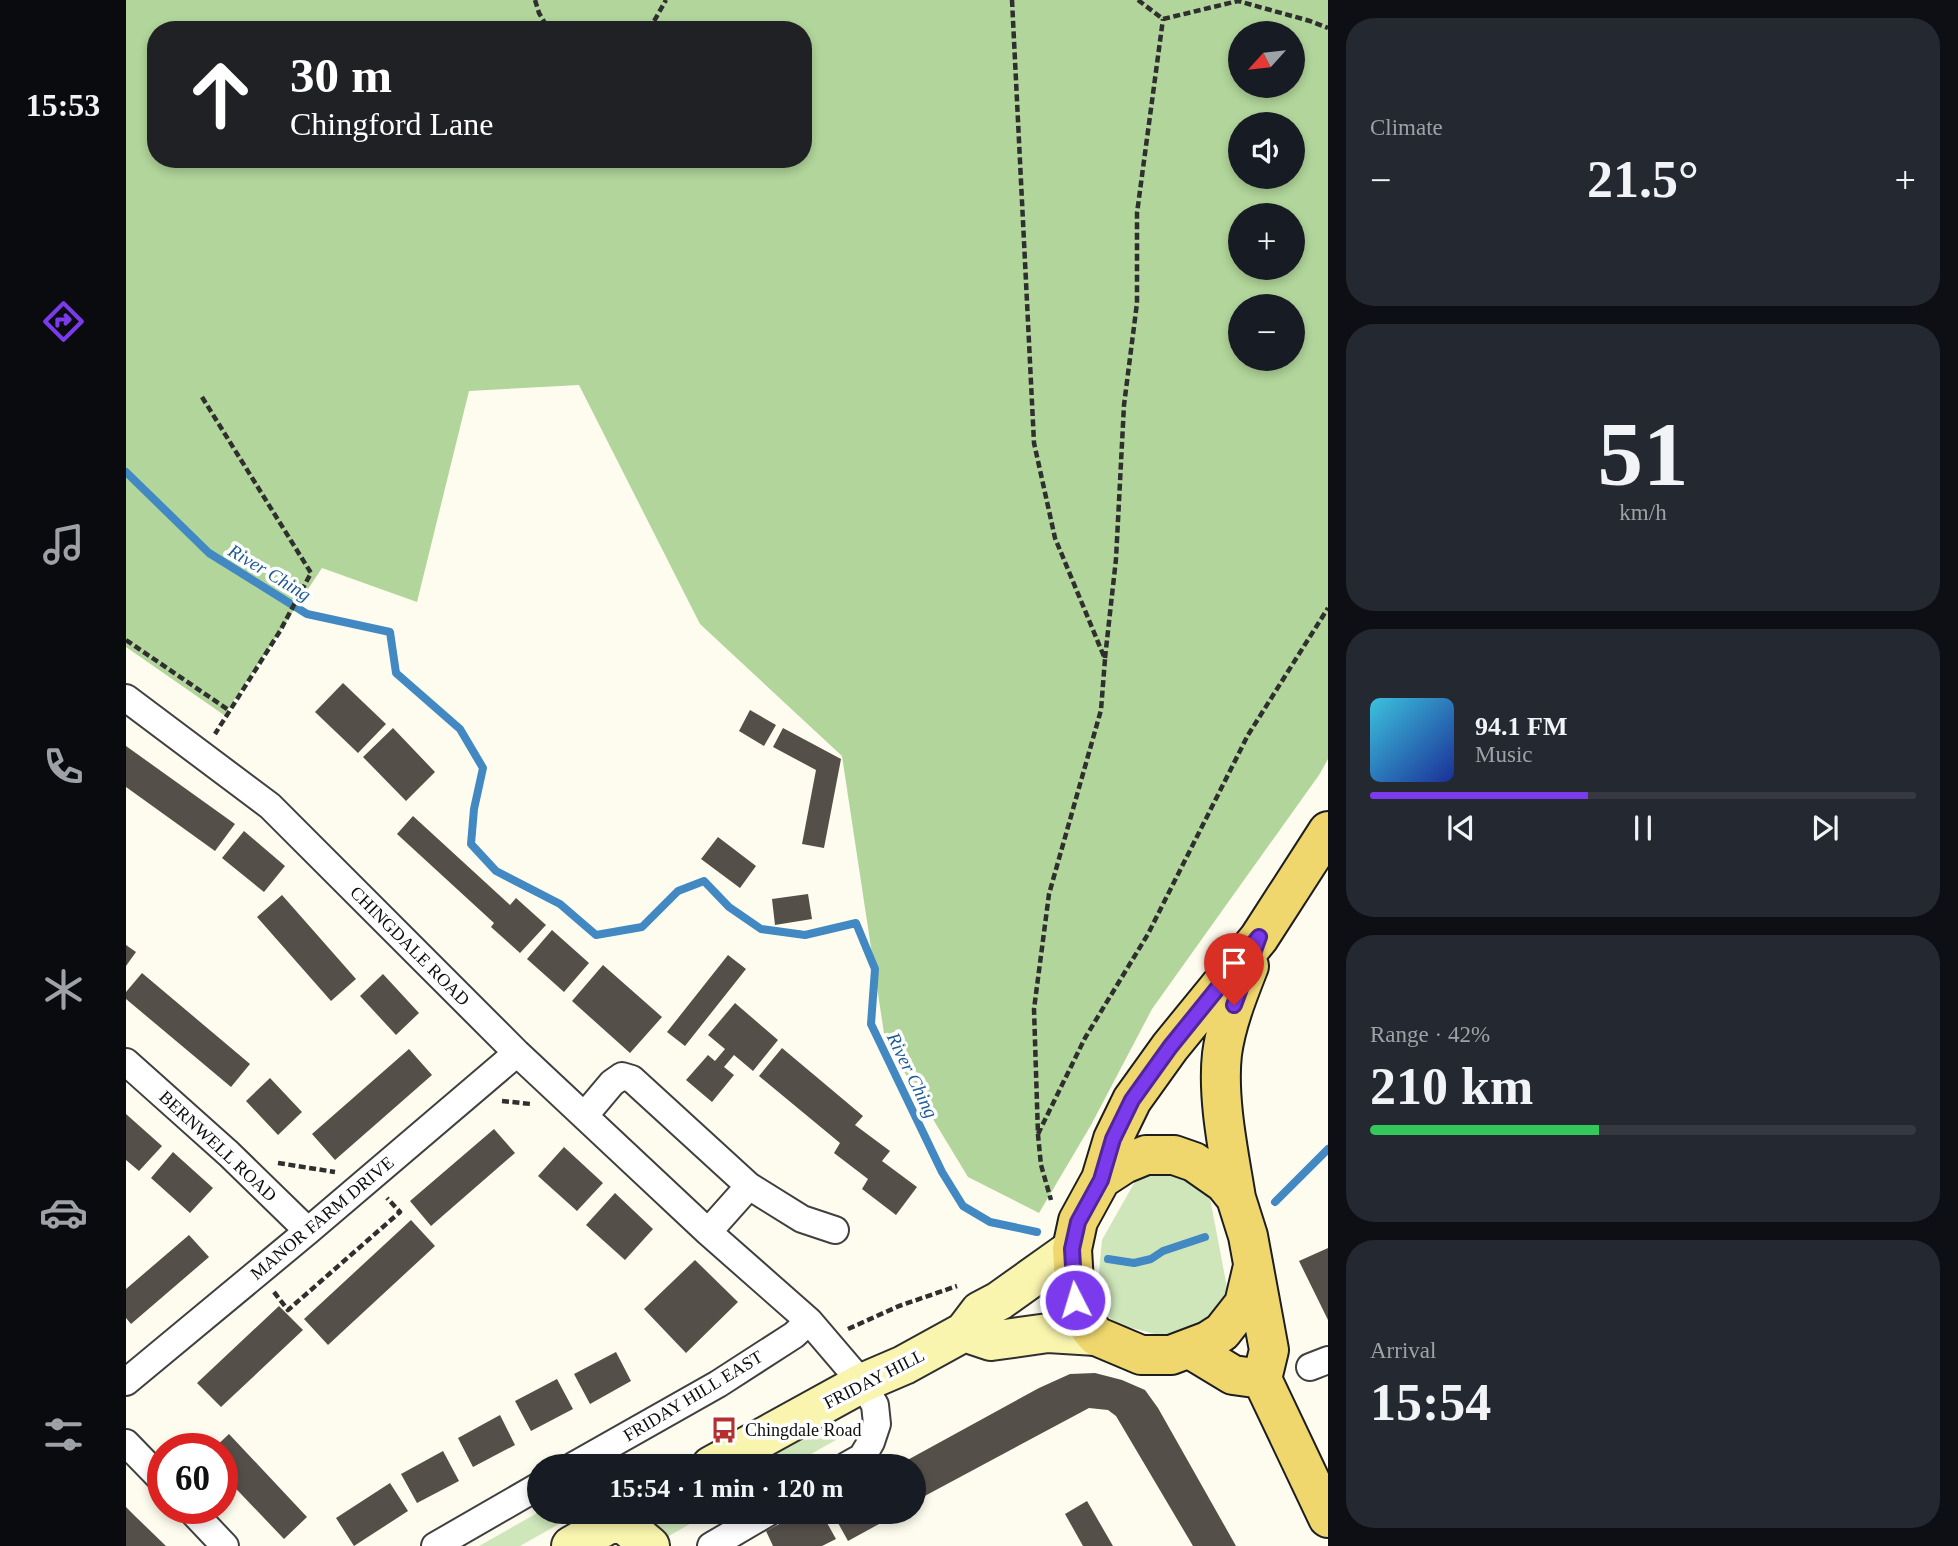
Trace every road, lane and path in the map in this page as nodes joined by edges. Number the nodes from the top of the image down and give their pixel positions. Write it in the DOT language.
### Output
graph roads {
  1 [pos="535,0"];
  2 [pos="666,0"];
  3 [pos="1012,0"];
  4 [pos="1138,0"];
  5 [pos="1163,19"];
  6 [pos="544,21"];
  7 [pos="654,21"];
  8 [pos="1328,28"];
  9 [pos="202,397"];
  10 [pos="1328,608"];
  11 [pos="126,640"];
  12 [pos="1105,659"];
  13 [pos="126,698"];
  14 [pos="230,711"];
  15 [pos="202,755"];
  16 [pos="1328,831"];
  17 [pos="1259,937"];
  18 [pos="517,1053"];
  19 [pos="126,1062"];
  20 [pos="466,1097"];
  21 [pos="581,1112"];
  22 [pos="1038,1135"];
  23 [pos="1101,1180"];
  24 [pos="750,1186"];
  25 [pos="1067,1224"];
  26 [pos="1245,1229"];
  27 [pos="835,1230"];
  28 [pos="308,1231"];
  29 [pos="708,1232"];
  30 [pos="958,1286"];
  31 [pos="809,1321"];
  32 [pos="845,1331"];
  33 [pos="964,1332"];
  34 [pos="1096,1336"];
  35 [pos="1190,1349"];
  36 [pos="1262,1380"];
  37 [pos="126,1382"];
  38 [pos="862,1383"];
  39 [pos="126,1443"];
  40 [pos="594,1454"];
  41 [pos="733,1454"];
  42 [pos="864,1454"];
  43 [pos="147,1465"];
  44 [pos="527,1493"];
  45 [pos="1328,1518"];
  46 [pos="204,1524"];
  47 [pos="610,1524"];
  48 [pos="631,1524"];
  49 [pos="749,1524"];
  50 [pos="225,1546"];
  51 [pos="435,1546"];
  52 [pos="571,1546"];
  53 [pos="650,1546"];
  54 [pos="711,1546"];
  1 -- 6 [label="path"];
  2 -- 7 [label="path"];
  3 -- 12 [label="path"];
  4 -- 5 [label="path"];
  5 -- 8 [label="path"];
  5 -- 12 [label="path"];
  9 -- 14 [label="path"];
  10 -- 22 [label="path"];
  11 -- 14 [label="path"];
  12 -- 22 [label="path"];
  13 -- 15 [label="street, CHINGDALE ROAD"];
  14 -- 15 [label="path"];
  15 -- 18 [label="street, CHINGDALE ROAD"];
  16 -- 17 [label="main road"];
  17 -- 23 [label="main road"];
  17 -- 26 [label="main road"];
  18 -- 20 [label="street, MANOR FARM DRIVE"];
  18 -- 21 [label="street, CHINGDALE ROAD"];
  19 -- 28 [label="street, BERNWELL ROAD"];
  20 -- 21 [label="path"];
  20 -- 28 [label="street, MANOR FARM DRIVE"];
  21 -- 24 [label="street"];
  21 -- 29 [label="street, CHINGDALE ROAD"];
  22 -- 25 [label="path"];
  23 -- 25 [label="main road"];
  23 -- 26 [label="main road"];
  24 -- 27 [label="street"];
  24 -- 29 [label="street"];
  25 -- 33 [label="main road, FRIDAY HILL"];
  25 -- 34 [label="main road"];
  26 -- 35 [label="main road"];
  26 -- 36 [label="main road"];
  28 -- 37 [label="street, MANOR FARM DRIVE"];
  29 -- 31 [label="street, CHINGDALE ROAD"];
  30 -- 32 [label="path"];
  31 -- 38 [label="street, CHINGDALE ROAD"];
  31 -- 40 [label="street, FRIDAY HILL EAST"];
  33 -- 34 [label="main road"];
  33 -- 38 [label="main road, FRIDAY HILL"];
  34 -- 35 [label="main road"];
  35 -- 36 [label="main road"];
  36 -- 45 [label="main road"];
  38 -- 41 [label="main road, FRIDAY HILL"];
  38 -- 42 [label="street, CHINGDALE ROAD"];
  39 -- 43 [label="street"];
  44 -- 51 [label="street"];
  46 -- 50 [label="street"];
  47 -- 52 [label="main road"];
  48 -- 53 [label="main road"];
  49 -- 54 [label="street"];
}
